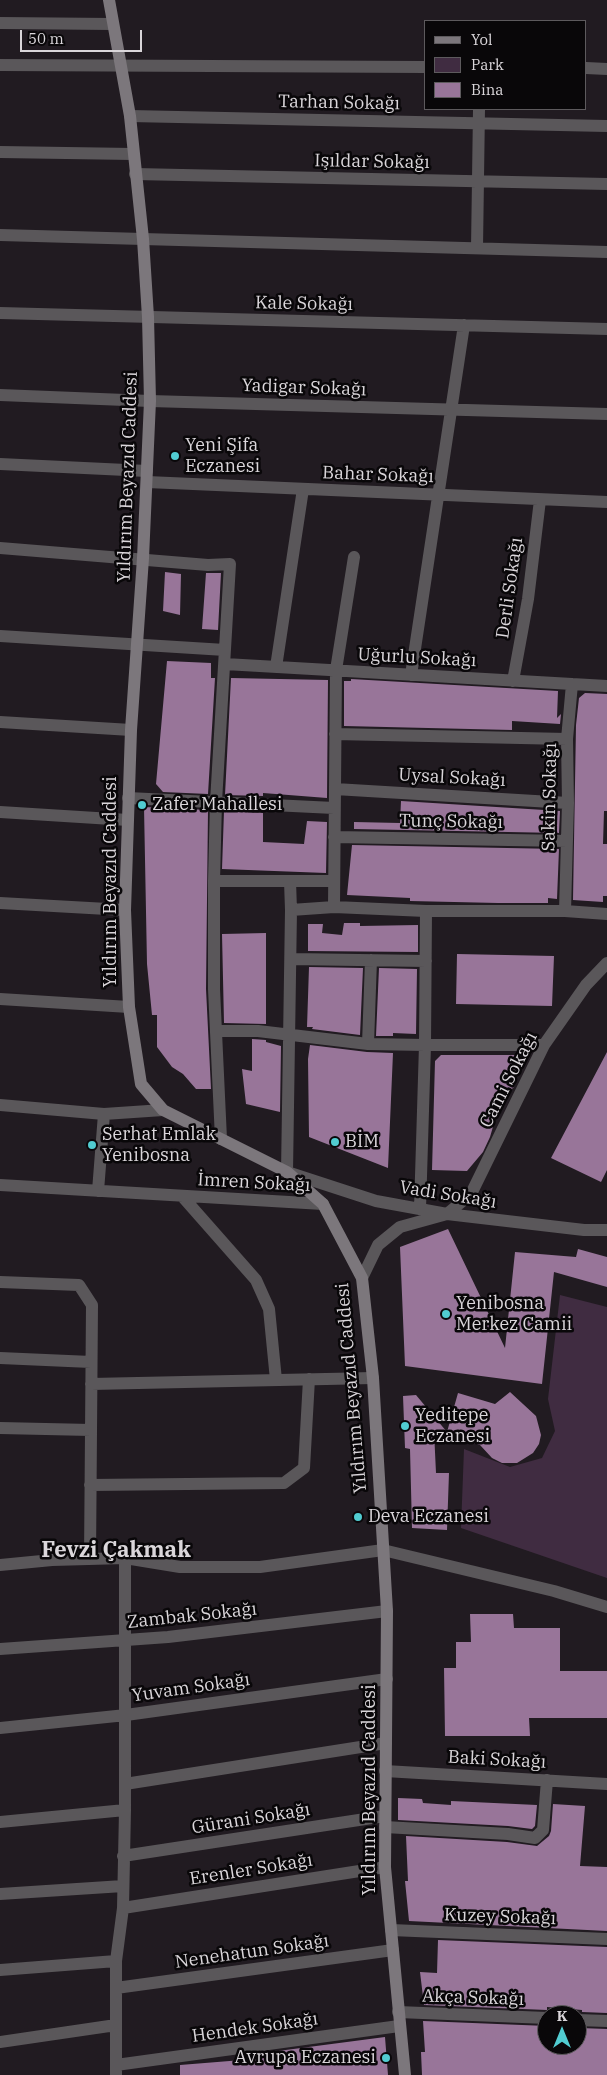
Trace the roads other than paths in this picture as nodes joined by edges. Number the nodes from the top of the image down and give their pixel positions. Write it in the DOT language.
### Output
graph roads {
  1 [pos="109,0"];
  2 [pos="0,23"];
  3 [pos="113,24"];
  4 [pos="0,65"];
  5 [pos="121,66"];
  6 [pos="424,67"];
  7 [pos="587,68"];
  8 [pos="607,68"];
  9 [pos="479,110"];
  10 [pos="130,116"];
  11 [pos="478,124"];
  12 [pos="607,126"];
  13 [pos="0,152"];
  14 [pos="133,154"];
  15 [pos="135,174"];
  16 [pos="478,182"];
  17 [pos="607,184"];
  18 [pos="0,235"];
  19 [pos="143,239"];
  20 [pos="477,248"];
  21 [pos="607,252"];
  22 [pos="0,313"];
  23 [pos="148,317"];
  24 [pos="464,325"];
  25 [pos="607,329"];
  26 [pos="0,395"];
  27 [pos="150,401"];
  28 [pos="451,410"];
  29 [pos="607,414"];
  30 [pos="0,464"];
  31 [pos="147,477"];
  32 [pos="303,489"];
  33 [pos="438,495"];
  34 [pos="540,500"];
  35 [pos="607,502"];
  36 [pos="0,548"];
  37 [pos="354,557"];
  38 [pos="143,558"];
  39 [pos="0,636"];
  40 [pos="137,646"];
  41 [pos="225,650"];
  42 [pos="225,664"];
  43 [pos="276,667"];
  44 [pos="336,670"];
  45 [pos="411,675"];
  46 [pos="513,681"];
  47 [pos="572,684"];
  48 [pos="607,686"];
  49 [pos="0,722"];
  50 [pos="131,730"];
  51 [pos="335,734"];
  52 [pos="567,739"];
  53 [pos="335,789"];
  54 [pos="128,798"];
  55 [pos="216,802"];
  56 [pos="568,802"];
  57 [pos="334,808"];
  58 [pos="0,812"];
  59 [pos="128,820"];
  60 [pos="334,837"];
  61 [pos="567,842"];
  62 [pos="290,881"];
  63 [pos="334,881"];
  64 [pos="214,882"];
  65 [pos="0,903"];
  66 [pos="334,907"];
  67 [pos="125,910"];
  68 [pos="291,910"];
  69 [pos="426,911"];
  70 [pos="565,911"];
  71 [pos="607,914"];
  72 [pos="291,958"];
  73 [pos="371,960"];
  74 [pos="426,961"];
  75 [pos="607,963"];
  76 [pos="0,999"];
  77 [pos="129,1007"];
  78 [pos="216,1031"];
  79 [pos="289,1036"];
  80 [pos="368,1044"];
  81 [pos="424,1044"];
  82 [pos="544,1044"];
  83 [pos="0,1105"];
  84 [pos="163,1110"];
  85 [pos="104,1114"];
  86 [pos="221,1139"];
  87 [pos="287,1172"];
  88 [pos="0,1186"];
  89 [pos="98,1191"];
  90 [pos="182,1196"];
  91 [pos="323,1204"];
  92 [pos="420,1209"];
  93 [pos="447,1214"];
  94 [pos="607,1230"];
  95 [pos="362,1278"];
  96 [pos="0,1282"];
  97 [pos="0,1358"];
  98 [pos="92,1362"];
  99 [pos="372,1378"];
  100 [pos="309,1379"];
  101 [pos="276,1380"];
  102 [pos="91,1384"];
  103 [pos="0,1428"];
  104 [pos="91,1430"];
  105 [pos="90,1485"];
  106 [pos="383,1550"];
  107 [pos="125,1558"];
  108 [pos="90,1559"];
  109 [pos="0,1565"];
  110 [pos="607,1607"];
  111 [pos="387,1611"];
  112 [pos="125,1640"];
  113 [pos="0,1650"];
  114 [pos="387,1679"];
  115 [pos="126,1715"];
  116 [pos="0,1728"];
  117 [pos="386,1743"];
  118 [pos="384,1771"];
  119 [pos="548,1780"];
  120 [pos="125,1784"];
  121 [pos="607,1784"];
  122 [pos="125,1810"];
  123 [pos="0,1822"];
  124 [pos="385,1822"];
  125 [pos="123,1856"];
  126 [pos="385,1867"];
  127 [pos="123,1886"];
  128 [pos="0,1894"];
  129 [pos="123,1908"];
  130 [pos="391,1930"];
  131 [pos="607,1939"];
  132 [pos="393,1950"];
  133 [pos="116,1961"];
  134 [pos="0,1970"];
  135 [pos="116,1988"];
  136 [pos="398,2012"];
  137 [pos="537,2018"];
  138 [pos="587,2020"];
  139 [pos="607,2021"];
  140 [pos="116,2025"];
  141 [pos="399,2026"];
  142 [pos="0,2042"];
  143 [pos="116,2070"];
  144 [pos="405,2075"];
  1 -- 3 [label="main road, Yıldırım Beyazıd Caddesi"];
  2 -- 3 [label="street"];
  3 -- 5 [label="main road, Yıldırım Beyazıd Caddesi"];
  4 -- 5 [label="street"];
  5 -- 6 [label="street"];
  5 -- 10 [label="main road, Yıldırım Beyazıd Caddesi"];
  7 -- 8 [label="street"];
  9 -- 11 [label="street"];
  10 -- 11 [label="street, Tarhan Sokağı"];
  10 -- 14 [label="main road, Yıldırım Beyazıd Caddesi"];
  11 -- 12 [label="street, Tarhan Sokağı"];
  11 -- 16 [label="street"];
  13 -- 14 [label="street"];
  14 -- 15 [label="main road, Yıldırım Beyazıd Caddesi"];
  15 -- 16 [label="street, Işıldar Sokağı"];
  15 -- 19 [label="main road, Yıldırım Beyazıd Caddesi"];
  16 -- 17 [label="street, Işıldar Sokağı"];
  16 -- 20 [label="street"];
  18 -- 19 [label="street"];
  19 -- 20 [label="street"];
  19 -- 23 [label="main road, Yıldırım Beyazıd Caddesi"];
  20 -- 21 [label="street"];
  22 -- 23 [label="street, Kale Sokağı"];
  23 -- 24 [label="street, Kale Sokağı"];
  23 -- 27 [label="main road, Yıldırım Beyazıd Caddesi"];
  24 -- 25 [label="street, Kale Sokağı"];
  24 -- 28 [label="street"];
  26 -- 27 [label="street, Yadigar Sokağı"];
  27 -- 28 [label="street, Yadigar Sokağı"];
  27 -- 31 [label="main road, Yıldırım Beyazıd Caddesi"];
  28 -- 29 [label="street, Yadigar Sokağı"];
  28 -- 33 [label="street"];
  30 -- 31 [label="street, Bahar Sokağı"];
  31 -- 32 [label="street, Bahar Sokağı"];
  31 -- 38 [label="main road, Yıldırım Beyazıd Caddesi"];
  32 -- 33 [label="street, Bahar Sokağı"];
  32 -- 43 [label="street"];
  33 -- 34 [label="street, Bahar Sokağı"];
  33 -- 45 [label="street"];
  34 -- 35 [label="street, Bahar Sokağı"];
  34 -- 46 [label="street, Derli Sokağı"];
  36 -- 38 [label="street"];
  37 -- 44 [label="street"];
  38 -- 40 [label="main road, Yıldırım Beyazıd Caddesi"];
  38 -- 41 [label="street"];
  39 -- 40 [label="street"];
  40 -- 41 [label="street"];
  40 -- 50 [label="main road, Yıldırım Beyazıd Caddesi"];
  41 -- 42 [label="street"];
  42 -- 43 [label="street, Uğurlu Sokağı"];
  42 -- 55 [label="street"];
  43 -- 44 [label="street, Uğurlu Sokağı"];
  44 -- 45 [label="street, Uğurlu Sokağı"];
  44 -- 51 [label="street"];
  45 -- 46 [label="street, Uğurlu Sokağı"];
  46 -- 47 [label="street, Uğurlu Sokağı"];
  47 -- 48 [label="street, Uğurlu Sokağı"];
  47 -- 52 [label="street, Sakin Sokağı"];
  49 -- 50 [label="street"];
  50 -- 54 [label="main road, Yıldırım Beyazıd Caddesi"];
  51 -- 52 [label="street"];
  51 -- 53 [label="street"];
  52 -- 56 [label="street, Sakin Sokağı"];
  53 -- 56 [label="street, Uysal Sokağı"];
  53 -- 57 [label="street"];
  54 -- 55 [label="street"];
  54 -- 59 [label="main road, Yıldırım Beyazıd Caddesi"];
  55 -- 57 [label="street"];
  55 -- 64 [label="street"];
  56 -- 61 [label="street, Sakin Sokağı"];
  57 -- 60 [label="street"];
  58 -- 59 [label="street"];
  59 -- 67 [label="main road, Yıldırım Beyazıd Caddesi"];
  60 -- 61 [label="street, Tunç Sokağı"];
  60 -- 63 [label="street"];
  61 -- 70 [label="street, Sakin Sokağı"];
  62 -- 63 [label="street"];
  62 -- 64 [label="street"];
  62 -- 68 [label="street"];
  63 -- 66 [label="street"];
  64 -- 78 [label="street"];
  65 -- 67 [label="street"];
  66 -- 68 [label="street"];
  66 -- 69 [label="street"];
  67 -- 77 [label="main road, Yıldırım Beyazıd Caddesi"];
  68 -- 72 [label="street"];
  69 -- 70 [label="street"];
  69 -- 74 [label="street"];
  70 -- 71 [label="street"];
  72 -- 73 [label="street"];
  72 -- 79 [label="street"];
  73 -- 74 [label="street"];
  73 -- 80 [label="street"];
  74 -- 81 [label="street"];
  75 -- 82 [label="street, Cami Sokağı"];
  76 -- 77 [label="street"];
  77 -- 84 [label="main road, Yıldırım Beyazıd Caddesi"];
  78 -- 79 [label="street"];
  78 -- 86 [label="street"];
  79 -- 80 [label="street"];
  79 -- 87 [label="street"];
  80 -- 81 [label="street"];
  81 -- 82 [label="street"];
  81 -- 92 [label="street"];
  82 -- 93 [label="street, Cami Sokağı"];
  83 -- 85 [label="street"];
  84 -- 85 [label="street"];
  84 -- 86 [label="main road, Yıldırım Beyazıd Caddesi"];
  85 -- 89 [label="street"];
  86 -- 87 [label="main road, Yıldırım Beyazıd Caddesi"];
  87 -- 91 [label="main road, Yıldırım Beyazıd Caddesi"];
  87 -- 92 [label="street, Vadi Sokağı"];
  88 -- 89 [label="street, İmren Sokağı"];
  89 -- 90 [label="street, İmren Sokağı"];
  90 -- 91 [label="street, İmren Sokağı"];
  90 -- 101 [label="street, İmren Sokağı"];
  91 -- 95 [label="main road, Yıldırım Beyazıd Caddesi"];
  92 -- 93 [label="street, Vadi Sokağı"];
  93 -- 94 [label="street, Vadi Sokağı"];
  93 -- 95 [label="street"];
  95 -- 99 [label="main road, Yıldırım Beyazıd Caddesi"];
  96 -- 98 [label="street"];
  97 -- 98 [label="street"];
  98 -- 102 [label="street"];
  99 -- 100 [label="street"];
  99 -- 106 [label="main road, Yıldırım Beyazıd Caddesi"];
  100 -- 101 [label="street"];
  100 -- 105 [label="street"];
  101 -- 102 [label="street"];
  102 -- 104 [label="street"];
  103 -- 104 [label="street"];
  104 -- 105 [label="street"];
  105 -- 108 [label="street"];
  106 -- 107 [label="street"];
  106 -- 110 [label="street"];
  106 -- 111 [label="main road, Yıldırım Beyazıd Caddesi"];
  107 -- 108 [label="street"];
  107 -- 112 [label="street"];
  108 -- 109 [label="street"];
  111 -- 112 [label="street, Zambak Sokağı"];
  111 -- 114 [label="main road, Yıldırım Beyazıd Caddesi"];
  112 -- 113 [label="street, Zambak Sokağı"];
  112 -- 115 [label="street"];
  114 -- 115 [label="street, Yuvam Sokağı"];
  114 -- 117 [label="main road, Yıldırım Beyazıd Caddesi"];
  115 -- 116 [label="street, Yuvam Sokağı"];
  115 -- 120 [label="street"];
  117 -- 118 [label="main road, Yıldırım Beyazıd Caddesi"];
  117 -- 120 [label="street"];
  118 -- 119 [label="street, Baki Sokağı"];
  118 -- 124 [label="main road, Yıldırım Beyazıd Caddesi"];
  119 -- 121 [label="street, Baki Sokağı"];
  119 -- 124 [label="street, Gürani Sokağı"];
  120 -- 122 [label="street"];
  122 -- 123 [label="street"];
  122 -- 125 [label="street"];
  124 -- 125 [label="street, Gürani Sokağı"];
  124 -- 126 [label="main road, Yıldırım Beyazıd Caddesi"];
  125 -- 127 [label="street"];
  126 -- 129 [label="street, Erenler Sokağı"];
  126 -- 130 [label="main road, Yıldırım Beyazıd Caddesi"];
  127 -- 128 [label="street"];
  127 -- 129 [label="street"];
  129 -- 133 [label="street"];
  130 -- 131 [label="street, Kuzey Sokağı"];
  130 -- 132 [label="main road, Yıldırım Beyazıd Caddesi"];
  132 -- 135 [label="street, Nenehatun Sokağı"];
  132 -- 136 [label="main road, Yıldırım Beyazıd Caddesi"];
  133 -- 134 [label="street"];
  133 -- 135 [label="street"];
  135 -- 140 [label="street"];
  136 -- 137 [label="street, Akça Sokağı"];
  136 -- 141 [label="main road, Yıldırım Beyazıd Caddesi"];
  138 -- 139 [label="street"];
  140 -- 142 [label="street"];
  140 -- 143 [label="street"];
  141 -- 143 [label="street, Hendek Sokağı"];
  141 -- 144 [label="main road, Yıldırım Beyazıd Caddesi"];
}
